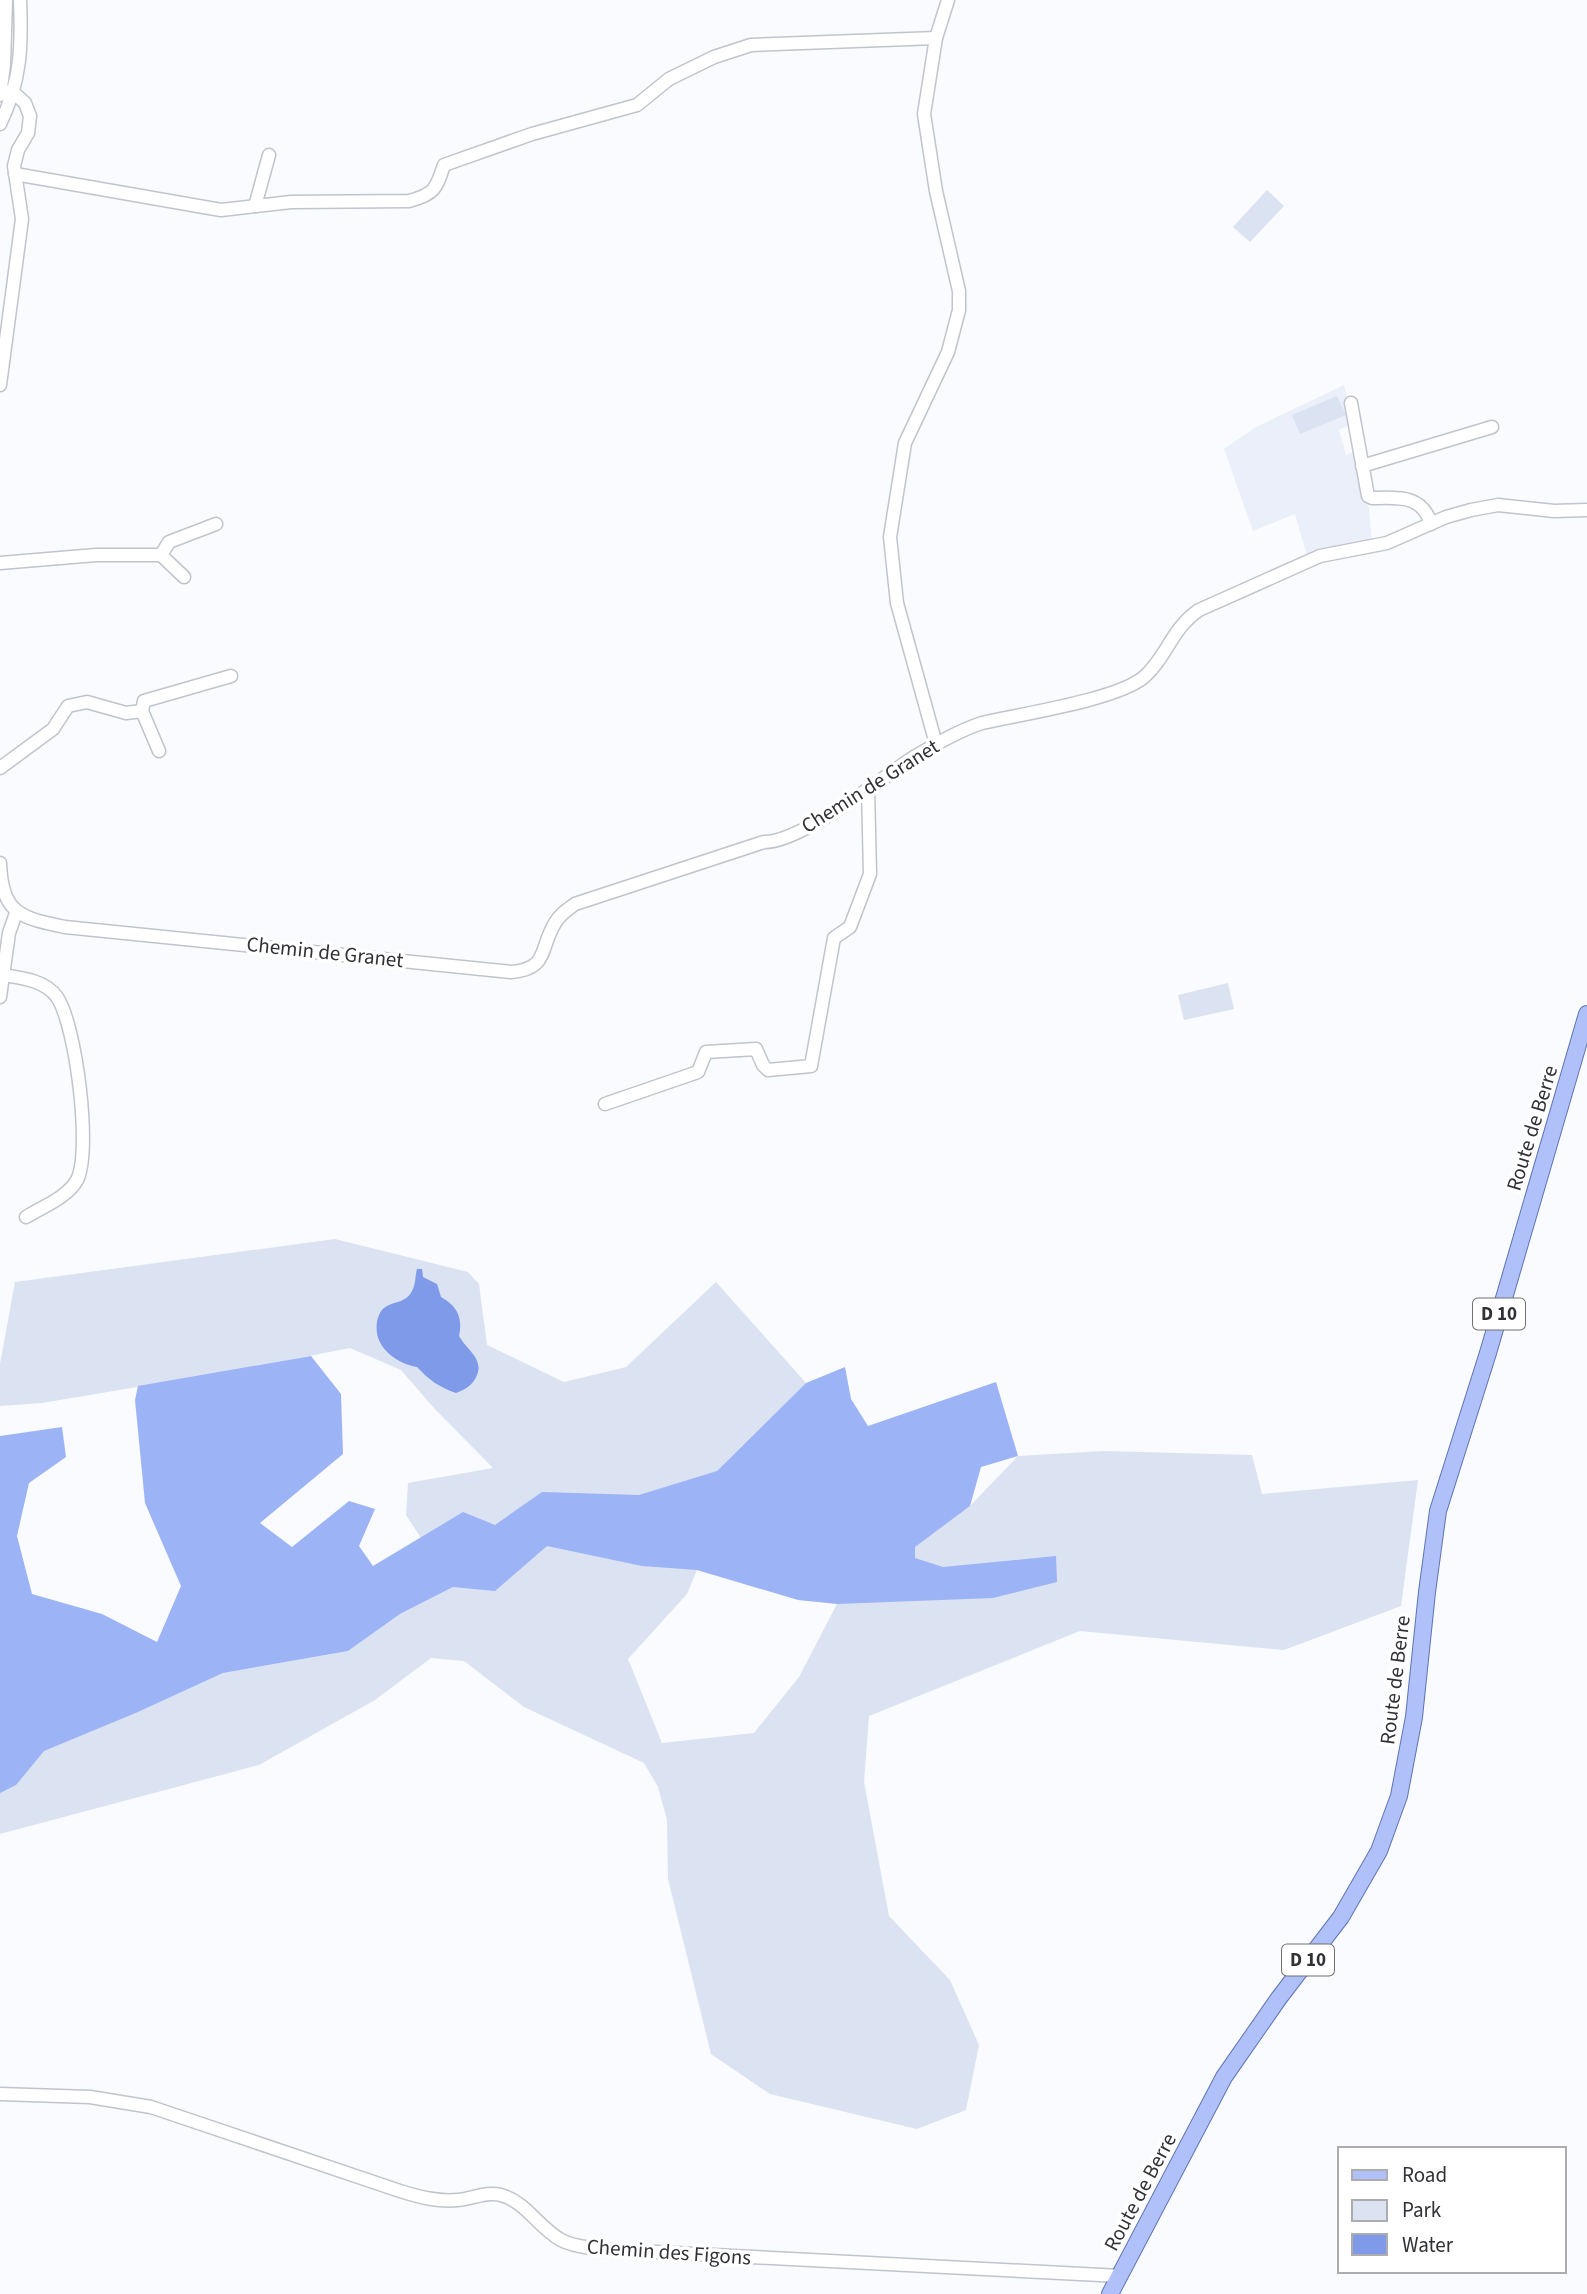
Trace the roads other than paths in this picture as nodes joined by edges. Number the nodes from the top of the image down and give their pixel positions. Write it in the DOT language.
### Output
graph roads {
  1 [pos="6,0"];
  2 [pos="20,0"];
  3 [pos="948,0"];
  4 [pos="936,38"];
  5 [pos="20,64"];
  6 [pos="2,65"];
  7 [pos="5,93"];
  8 [pos="0,124"];
  9 [pos="269,155"];
  10 [pos="15,174"];
  11 [pos="255,206"];
  12 [pos="0,385"];
  13 [pos="1351,403"];
  14 [pos="1492,427"];
  15 [pos="1362,466"];
  16 [pos="1587,510"];
  17 [pos="216,524"];
  18 [pos="1431,524"];
  19 [pos="161,555"];
  20 [pos="0,563"];
  21 [pos="184,577"];
  22 [pos="231,676"];
  23 [pos="142,711"];
  24 [pos="936,744"];
  25 [pos="159,751"];
  26 [pos="0,768"];
  27 [pos="868,789"];
  28 [pos="0,863"];
  29 [pos="9,907"];
  30 [pos="4,975"];
  31 [pos="0,997"];
  32 [pos="1587,1014"];
  33 [pos="605,1104"];
  34 [pos="26,1217"];
  35 [pos="0,2094"];
  36 [pos="1120,2276"];
  37 [pos="1110,2294"];
  1 -- 6 [label="street"];
  2 -- 5 [label="street"];
  3 -- 4 [label="street"];
  4 -- 11 [label="street"];
  4 -- 24 [label="street"];
  5 -- 6 [label="street"];
  5 -- 7 [label="street"];
  6 -- 7 [label="street"];
  7 -- 8 [label="street"];
  7 -- 10 [label="street"];
  9 -- 11 [label="street"];
  10 -- 11 [label="street"];
  10 -- 12 [label="street"];
  13 -- 15 [label="street"];
  14 -- 15 [label="street"];
  15 -- 18 [label="street"];
  16 -- 18 [label="street, Chemin de Granet"];
  17 -- 19 [label="street"];
  18 -- 24 [label="street, Chemin de Granet"];
  19 -- 20 [label="street"];
  19 -- 21 [label="street"];
  22 -- 23 [label="street"];
  23 -- 25 [label="street"];
  23 -- 26 [label="street"];
  24 -- 27 [label="street, Chemin de Granet"];
  27 -- 29 [label="street, Chemin de Granet"];
  27 -- 33 [label="street"];
  28 -- 29 [label="street"];
  29 -- 30 [label="street"];
  30 -- 31 [label="street"];
  30 -- 34 [label="street"];
  32 -- 36 [label="main road, Route de Berre / D 10"];
  35 -- 36 [label="street, Chemin des Figons"];
  36 -- 37 [label="main road, Route de Berre / D 10"];
}
